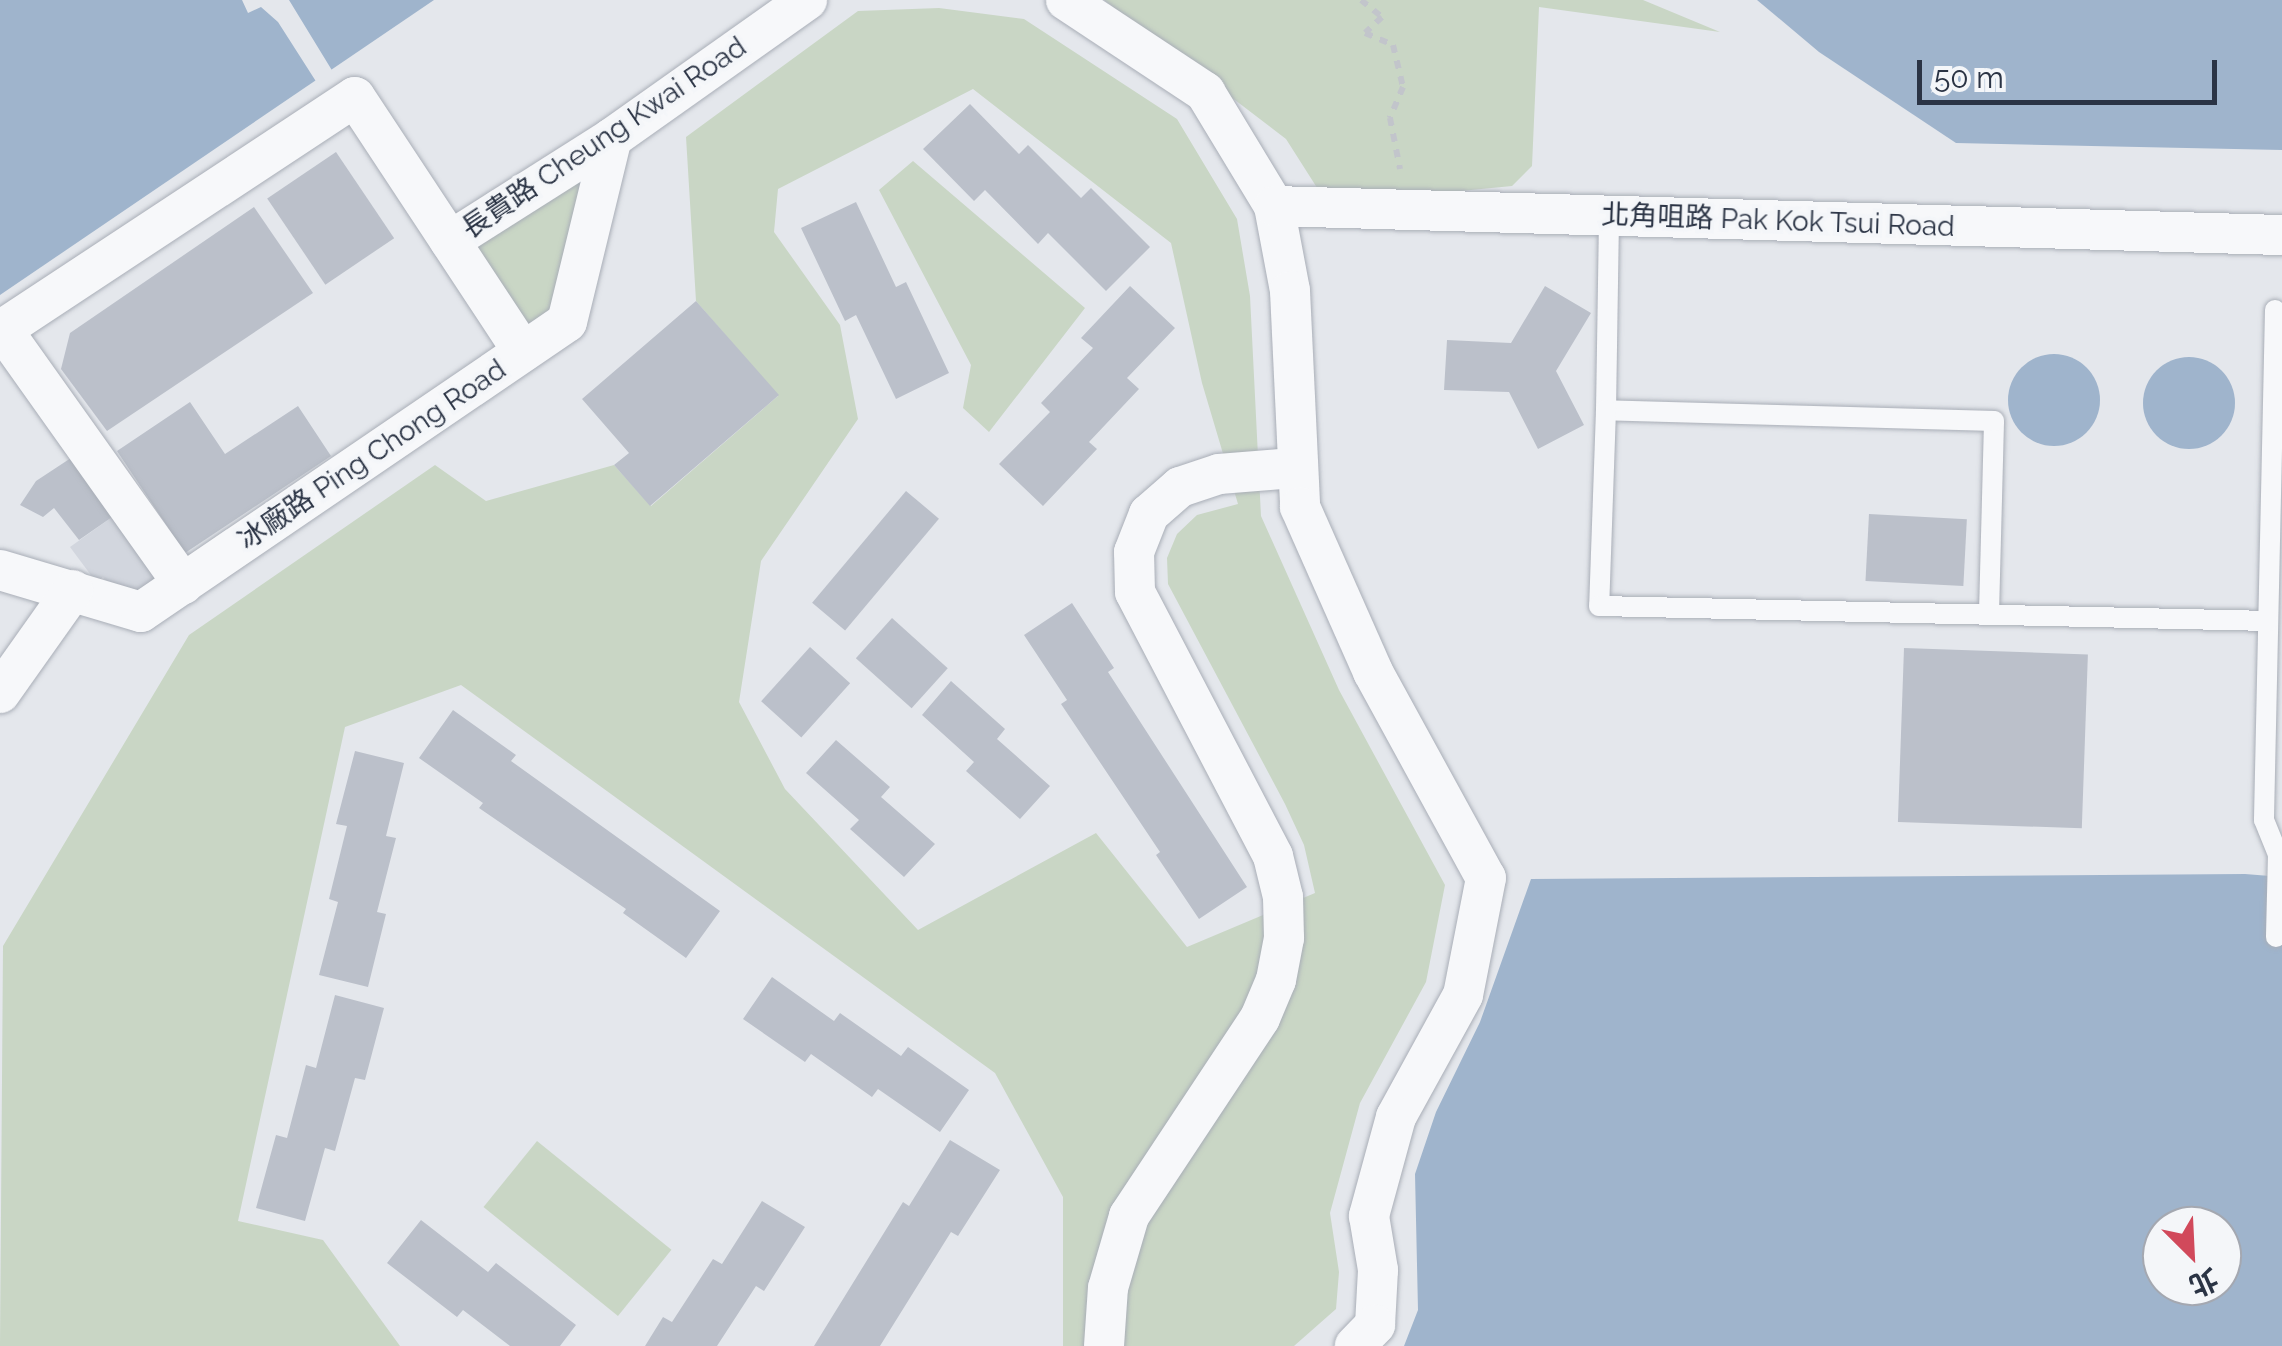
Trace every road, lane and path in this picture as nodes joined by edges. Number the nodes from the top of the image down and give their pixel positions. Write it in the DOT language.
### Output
graph roads {
  1 [pos="807,0"];
  2 [pos="1066,0"];
  3 [pos="1361,0"];
  4 [pos="612,138"];
  5 [pos="1274,206"];
  6 [pos="1409,210"];
  7 [pos="1609,216"];
  8 [pos="2282,235"];
  9 [pos="450,241"];
  10 [pos="2275,310"];
  11 [pos="1,330"];
  12 [pos="523,352"];
  13 [pos="1606,410"];
  14 [pos="1294,468"];
  15 [pos="0,570"];
  16 [pos="183,584"];
  17 [pos="73,590"];
  18 [pos="1988,613"];
  19 [pos="2268,622"];
  20 [pos="0,693"];
  21 [pos="2276,937"];
  22 [pos="1104,1346"];
  23 [pos="1355,1346"];
  1 -- 4 [label="street, 長貴路 Cheung Kwai Road"];
  2 -- 5 [label="street"];
  3 -- 6 [label="path"];
  4 -- 9 [label="street, 長貴路 Cheung Kwai Road"];
  4 -- 12 [label="street, 冰廠路 Ping Chong Road"];
  5 -- 6 [label="street, 北角咀路 Pak Kok Tsui Road"];
  5 -- 14 [label="street"];
  6 -- 7 [label="street, 北角咀路 Pak Kok Tsui Road"];
  7 -- 8 [label="street, 北角咀路 Pak Kok Tsui Road"];
  7 -- 13 [label="lane"];
  9 -- 11 [label="street"];
  9 -- 12 [label="street"];
  10 -- 19 [label="lane"];
  11 -- 16 [label="street"];
  12 -- 16 [label="street, 冰廠路 Ping Chong Road"];
  13 -- 18 [label="lane"];
  13 -- 18 [label="lane"];
  14 -- 22 [label="street"];
  14 -- 23 [label="street"];
  15 -- 17 [label="street, 冰廠路 Ping Chong Road"];
  16 -- 17 [label="street, 冰廠路 Ping Chong Road"];
  17 -- 20 [label="street"];
  18 -- 19 [label="lane"];
  19 -- 21 [label="lane"];
}
